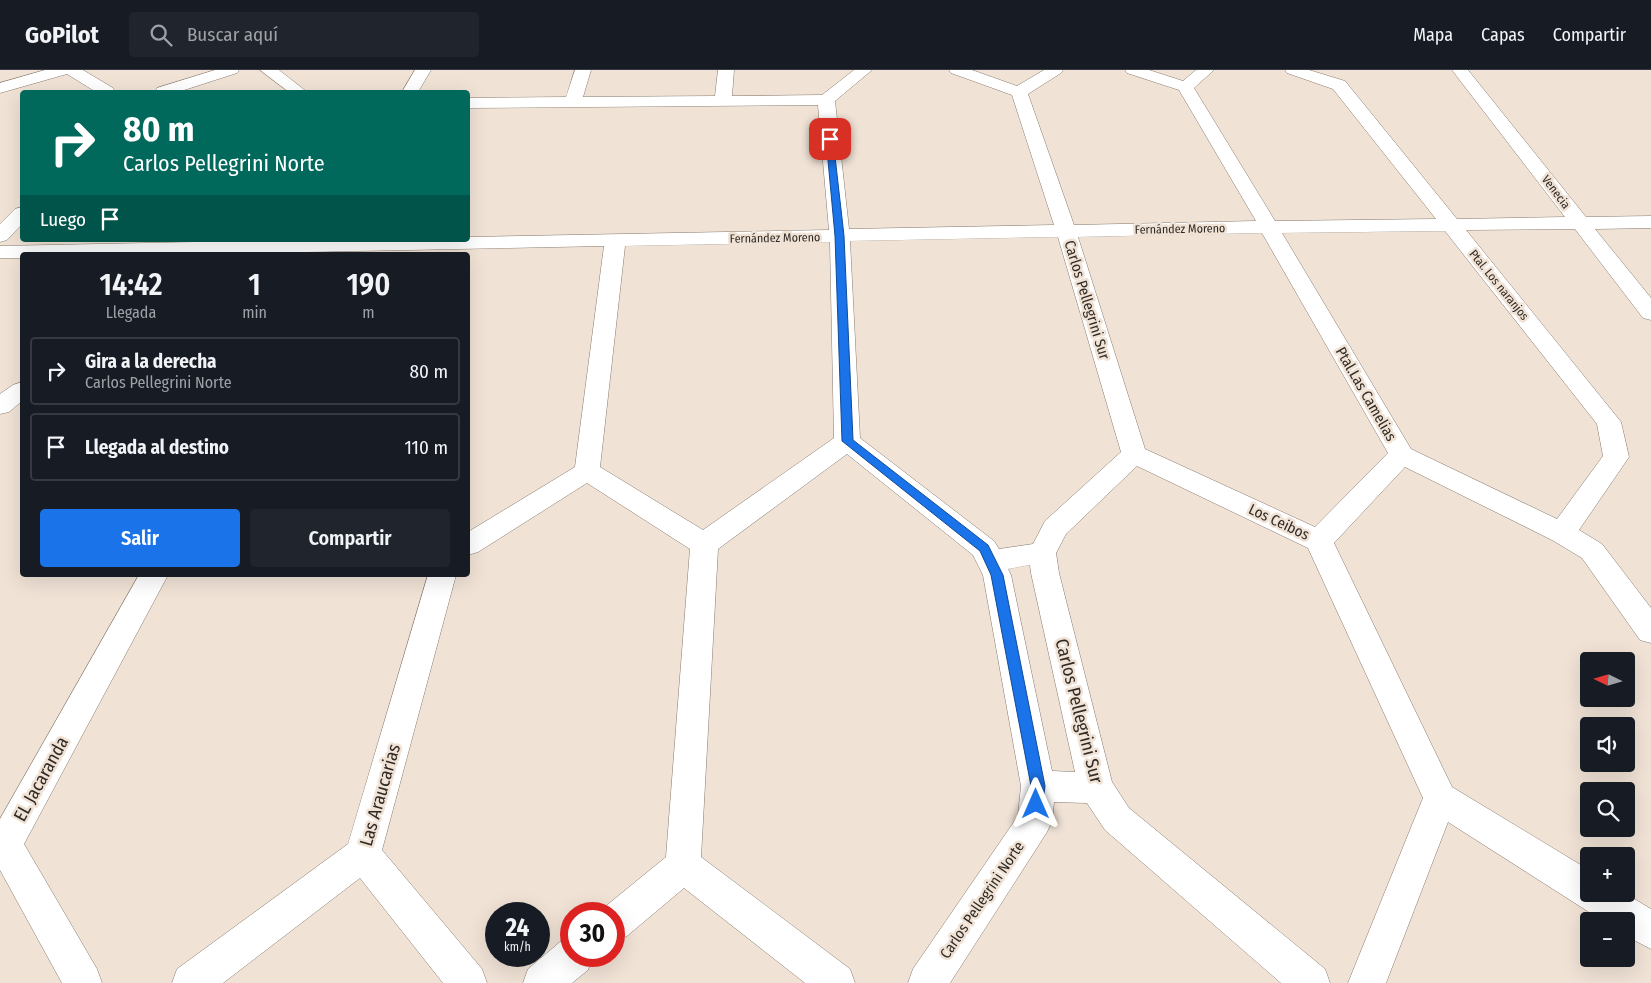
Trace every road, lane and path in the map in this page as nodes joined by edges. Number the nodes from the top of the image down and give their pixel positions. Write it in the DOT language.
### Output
graph roads {
  1 [pos="63,70"];
  2 [pos="72,70"];
  3 [pos="231,70"];
  4 [pos="268,70"];
  5 [pos="423,70"];
  6 [pos="583,70"];
  7 [pos="726,70"];
  8 [pos="864,70"];
  9 [pos="957,70"];
  10 [pos="1055,70"];
  11 [pos="1133,70"];
  12 [pos="1206,70"];
  13 [pos="1293,70"];
  14 [pos="1460,70"];
  15 [pos="1185,87"];
  16 [pos="0,88"];
  17 [pos="104,90"];
  18 [pos="169,90"];
  19 [pos="295,90"];
  20 [pos="411,90"];
  21 [pos="1019,92"];
  22 [pos="826,100"];
  23 [pos="723,101"];
  24 [pos="572,102"];
  25 [pos="470,103"];
  26 [pos="20,214"];
  27 [pos="1651,222"];
  28 [pos="1580,223"];
  29 [pos="1450,224"];
  30 [pos="1270,227"];
  31 [pos="1066,231"];
  32 [pos="0,236"];
  33 [pos="840,236"];
  34 [pos="615,241"];
  35 [pos="224,248"];
  36 [pos="430,249"];
  37 [pos="0,252"];
  38 [pos="1651,314"];
  39 [pos="20,391"];
  40 [pos="0,406"];
  41 [pos="848,441"];
  42 [pos="1134,454"];
  43 [pos="1402,455"];
  44 [pos="587,471"];
  45 [pos="1562,533"];
  46 [pos="1049,540"];
  47 [pos="1319,541"];
  48 [pos="470,543"];
  49 [pos="704,544"];
  50 [pos="990,561"];
  51 [pos="153,577"];
  52 [pos="441,577"];
  53 [pos="1651,631"];
  54 [pos="1038,786"];
  55 [pos="1096,788"];
  56 [pos="1440,798"];
  57 [pos="3,846"];
  58 [pos="363,854"];
  59 [pos="683,865"];
  60 [pos="1580,885"];
  61 [pos="1606,902"];
  62 [pos="625,914"];
  63 [pos="1651,930"];
  64 [pos="561,967"];
  65 [pos="83,983"];
  66 [pos="192,983"];
  67 [pos="468,983"];
  68 [pos="542,983"];
  69 [pos="836,983"];
  70 [pos="927,983"];
  71 [pos="1311,983"];
  72 [pos="1367,983"];
  1 -- 16 [label="street"];
  2 -- 17 [label="street"];
  3 -- 18 [label="street"];
  4 -- 19 [label="street"];
  5 -- 20 [label="street"];
  6 -- 24 [label="street"];
  7 -- 23 [label="street"];
  8 -- 22 [label="street"];
  9 -- 21 [label="street"];
  10 -- 21 [label="street"];
  11 -- 15 [label="street"];
  12 -- 15 [label="street"];
  13 -- 29 [label="street, Ptal. Los naranjos"];
  14 -- 28 [label="street, Venecia"];
  15 -- 30 [label="street, Ptal.Las Camelias"];
  21 -- 31 [label="street, Carlos Pellegrini Sur"];
  22 -- 23 [label="street"];
  22 -- 33 [label="street"];
  23 -- 24 [label="street"];
  24 -- 25 [label="street"];
  26 -- 32 [label="street"];
  27 -- 28 [label="street, Fernández Moreno"];
  28 -- 29 [label="street, Fernández Moreno"];
  28 -- 38 [label="street, Venecia"];
  29 -- 30 [label="street, Fernández Moreno"];
  29 -- 45 [label="street, Ptal. Los naranjos"];
  30 -- 31 [label="street, Fernández Moreno"];
  30 -- 43 [label="street, Ptal.Las Camelias"];
  31 -- 33 [label="street, Fernández Moreno"];
  31 -- 42 [label="street, Carlos Pellegrini Sur"];
  33 -- 34 [label="street, Fernández Moreno"];
  33 -- 41 [label="street"];
  34 -- 36 [label="street, Fernández Moreno"];
  34 -- 44 [label="street"];
  35 -- 36 [label="street, Fernández Moreno"];
  35 -- 37 [label="street, Fernández Moreno"];
  39 -- 40 [label="street"];
  41 -- 49 [label="street"];
  41 -- 50 [label="street, Carlos Pellegrini Norte"];
  42 -- 46 [label="street"];
  42 -- 47 [label="street, Los Ceibos"];
  43 -- 45 [label="street, Ptal.Las Camelias"];
  43 -- 47 [label="street"];
  44 -- 48 [label="street"];
  44 -- 49 [label="street"];
  45 -- 53 [label="street, Ptal.Las Camelias"];
  46 -- 50 [label="street"];
  46 -- 55 [label="street, Carlos Pellegrini Sur"];
  47 -- 56 [label="street, Los Ceibos"];
  49 -- 59 [label="street"];
  50 -- 54 [label="street, Carlos Pellegrini Norte"];
  51 -- 57 [label="street, EL Jacaranda"];
  52 -- 58 [label="street, Las Araucarias"];
  54 -- 55 [label="street"];
  54 -- 70 [label="street, Carlos Pellegrini Norte"];
  55 -- 71 [label="street, Carlos Pellegrini Sur"];
  56 -- 60 [label="street"];
  56 -- 72 [label="street"];
  57 -- 65 [label="street, EL Jacaranda"];
  58 -- 66 [label="street"];
  58 -- 67 [label="street, Las Araucarias"];
  59 -- 62 [label="street"];
  59 -- 69 [label="street"];
  61 -- 63 [label="street"];
  64 -- 68 [label="street"];
}
